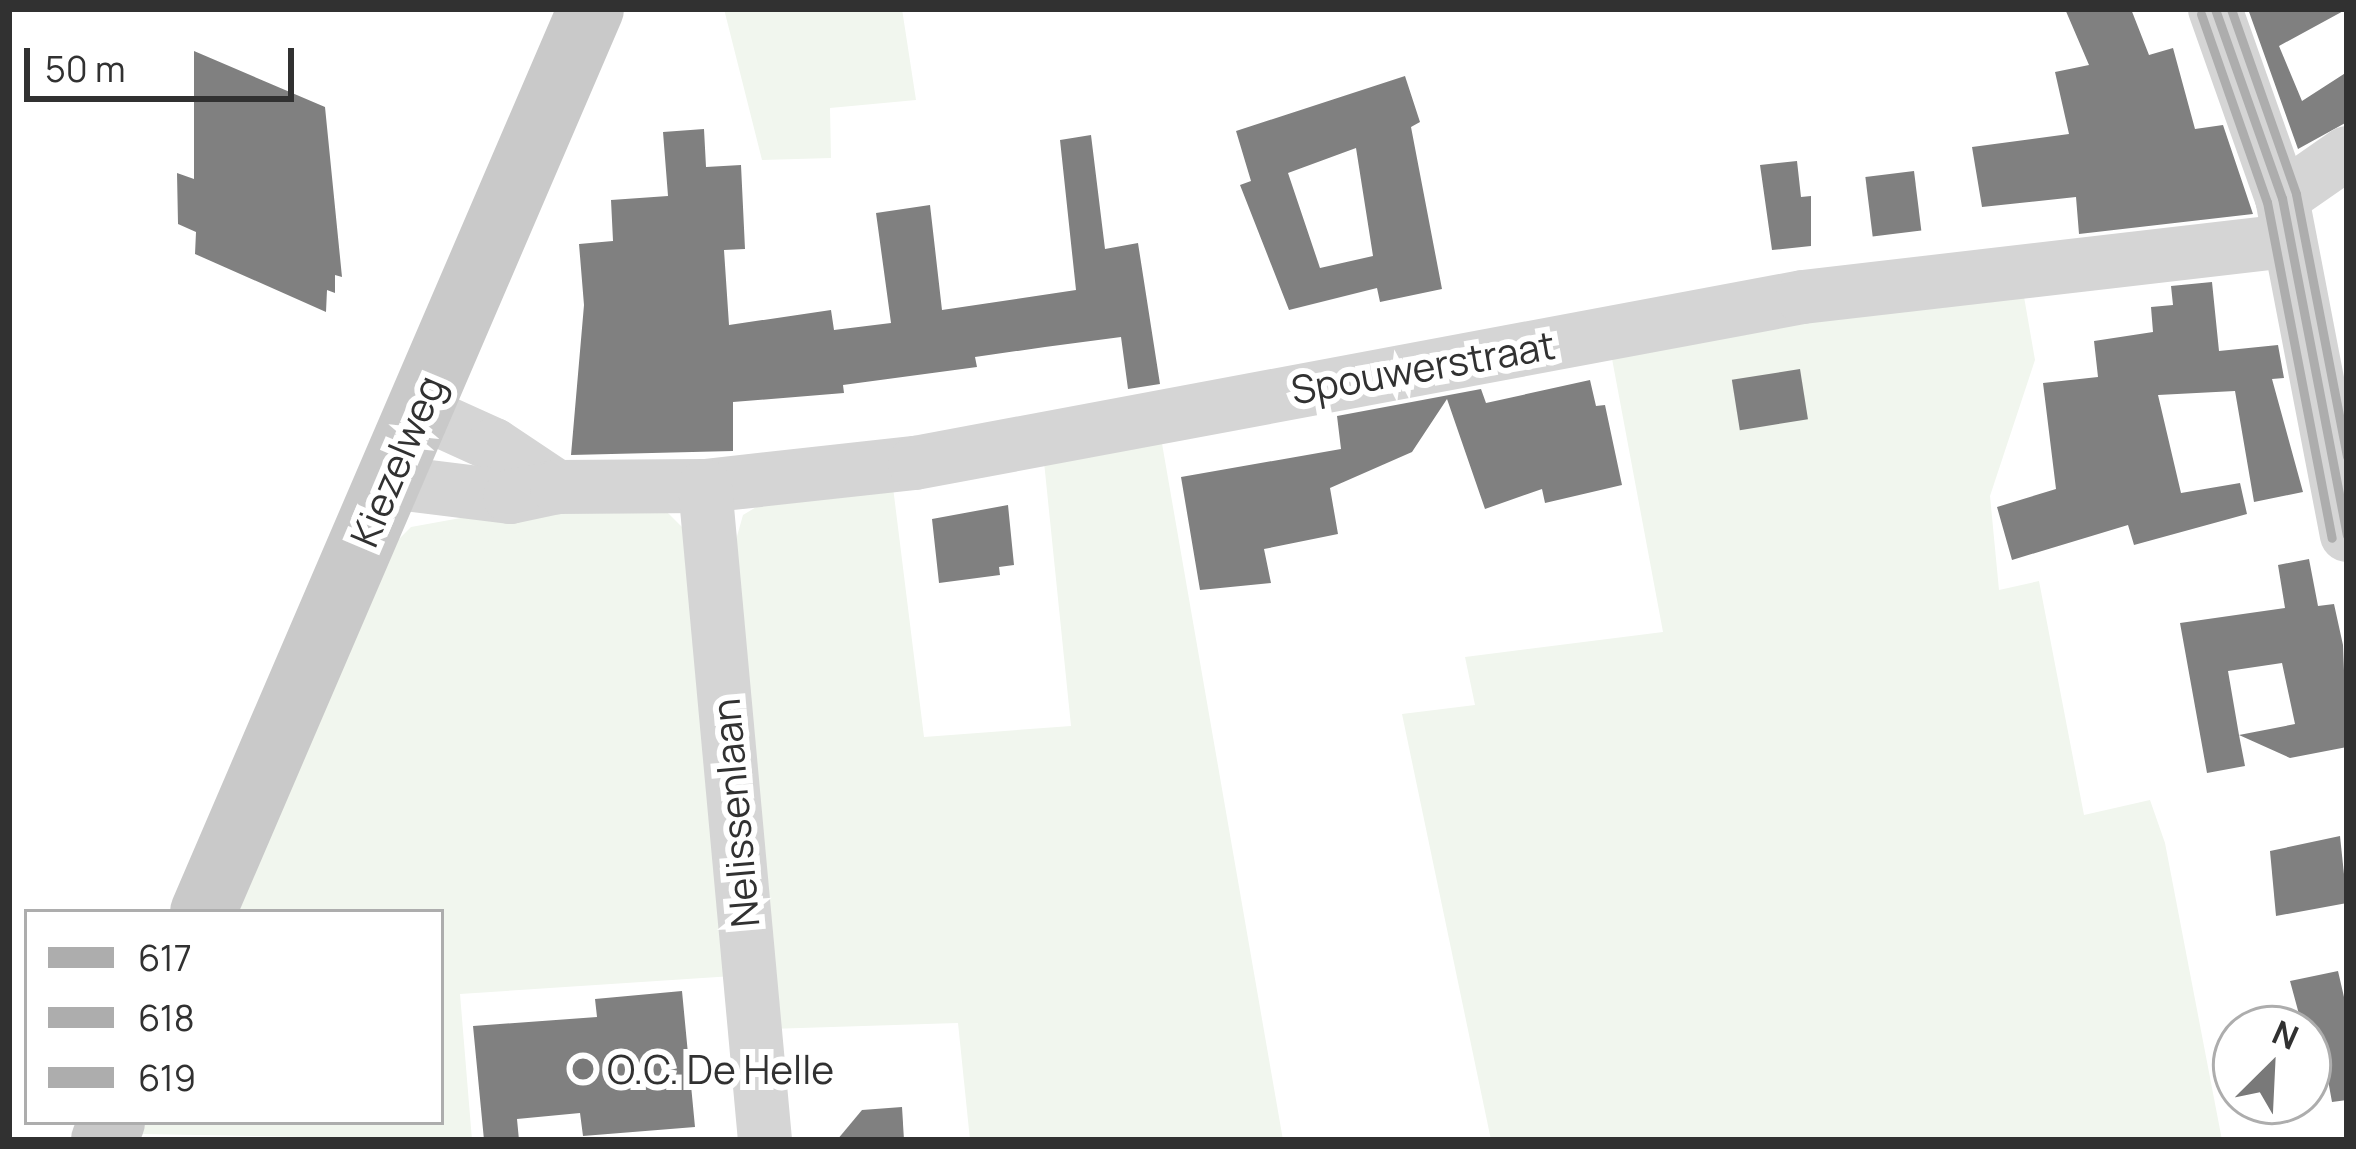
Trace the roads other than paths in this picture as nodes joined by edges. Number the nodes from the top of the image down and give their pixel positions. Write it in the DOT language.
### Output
graph roads {
  1 [pos="591,9"];
  2 [pos="2216,9"];
  3 [pos="2347,153"];
  4 [pos="2286,220"];
  5 [pos="2328,322"];
  6 [pos="419,411"];
  7 [pos="389,482"];
  8 [pos="706,486"];
  9 [pos="556,487"];
  10 [pos="2347,535"];
  11 [pos="204,909"];
  12 [pos="765,1140"];
  1 -- 6 [label="main road, Kiezelweg"];
  2 -- 4 [label="street"];
  3 -- 4 [label="street"];
  4 -- 5 [label="street"];
  4 -- 8 [label="street, Spouwerstraat"];
  5 -- 10 [label="street"];
  6 -- 7 [label="main road, Kiezelweg"];
  6 -- 9 [label="street"];
  7 -- 9 [label="street, Spouwerstraat"];
  7 -- 11 [label="main road, Kiezelweg"];
  8 -- 9 [label="street, Spouwerstraat"];
  8 -- 12 [label="street, Nelissenlaan"];
}
